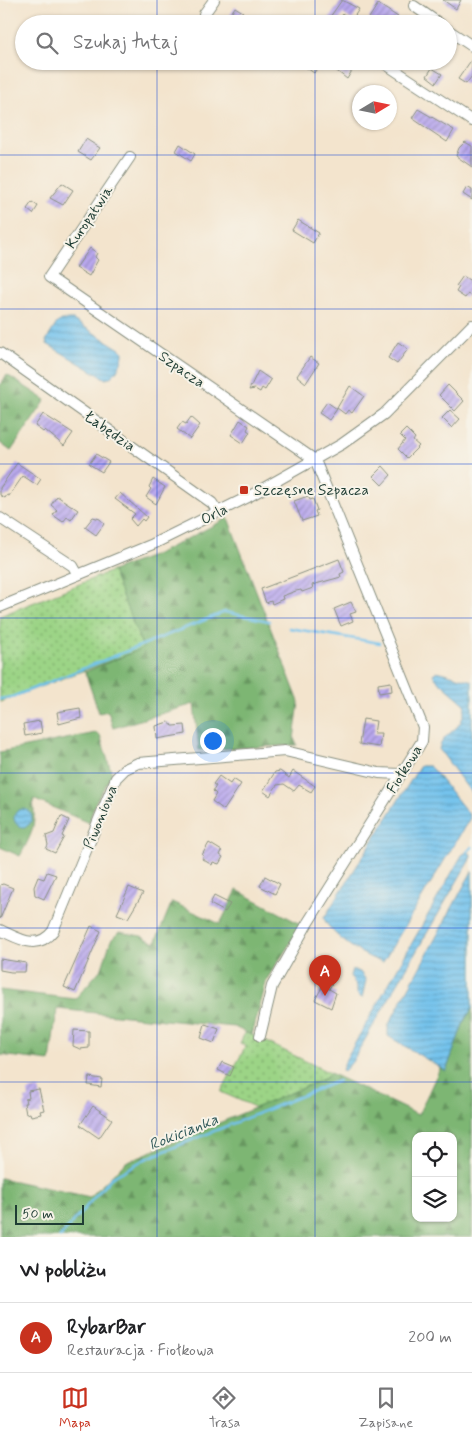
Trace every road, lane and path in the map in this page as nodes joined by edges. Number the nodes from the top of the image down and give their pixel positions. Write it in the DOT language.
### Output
graph roads {
  1 [pos="214,0"];
  2 [pos="414,6"];
  3 [pos="204,14"];
  4 [pos="427,15"];
  5 [pos="457,36"];
  6 [pos="472,46"];
  7 [pos="395,70"];
  8 [pos="472,121"];
  9 [pos="130,158"];
  10 [pos="49,277"];
  11 [pos="472,325"];
  12 [pos="0,353"];
  13 [pos="315,460"];
  14 [pos="218,512"];
  15 [pos="0,518"];
  16 [pos="78,575"];
  17 [pos="0,607"];
  18 [pos="400,774"];
  19 [pos="0,930"];
  20 [pos="260,1036"];
  1 -- 3 [label="street"];
  2 -- 4 [label="street"];
  5 -- 6 [label="street"];
  7 -- 8 [label="street"];
  9 -- 10 [label="street, Kuropatwia"];
  10 -- 13 [label="street, Szpacza"];
  11 -- 13 [label="street, Orla"];
  12 -- 14 [label="street, Łabędzia"];
  13 -- 14 [label="street, Orla"];
  13 -- 18 [label="street, Fiołkowa"];
  14 -- 16 [label="street, Orla"];
  15 -- 16 [label="street"];
  16 -- 17 [label="street, Orla"];
  18 -- 19 [label="street, Piwoniowa"];
  18 -- 20 [label="street, Fiołkowa"];
}
